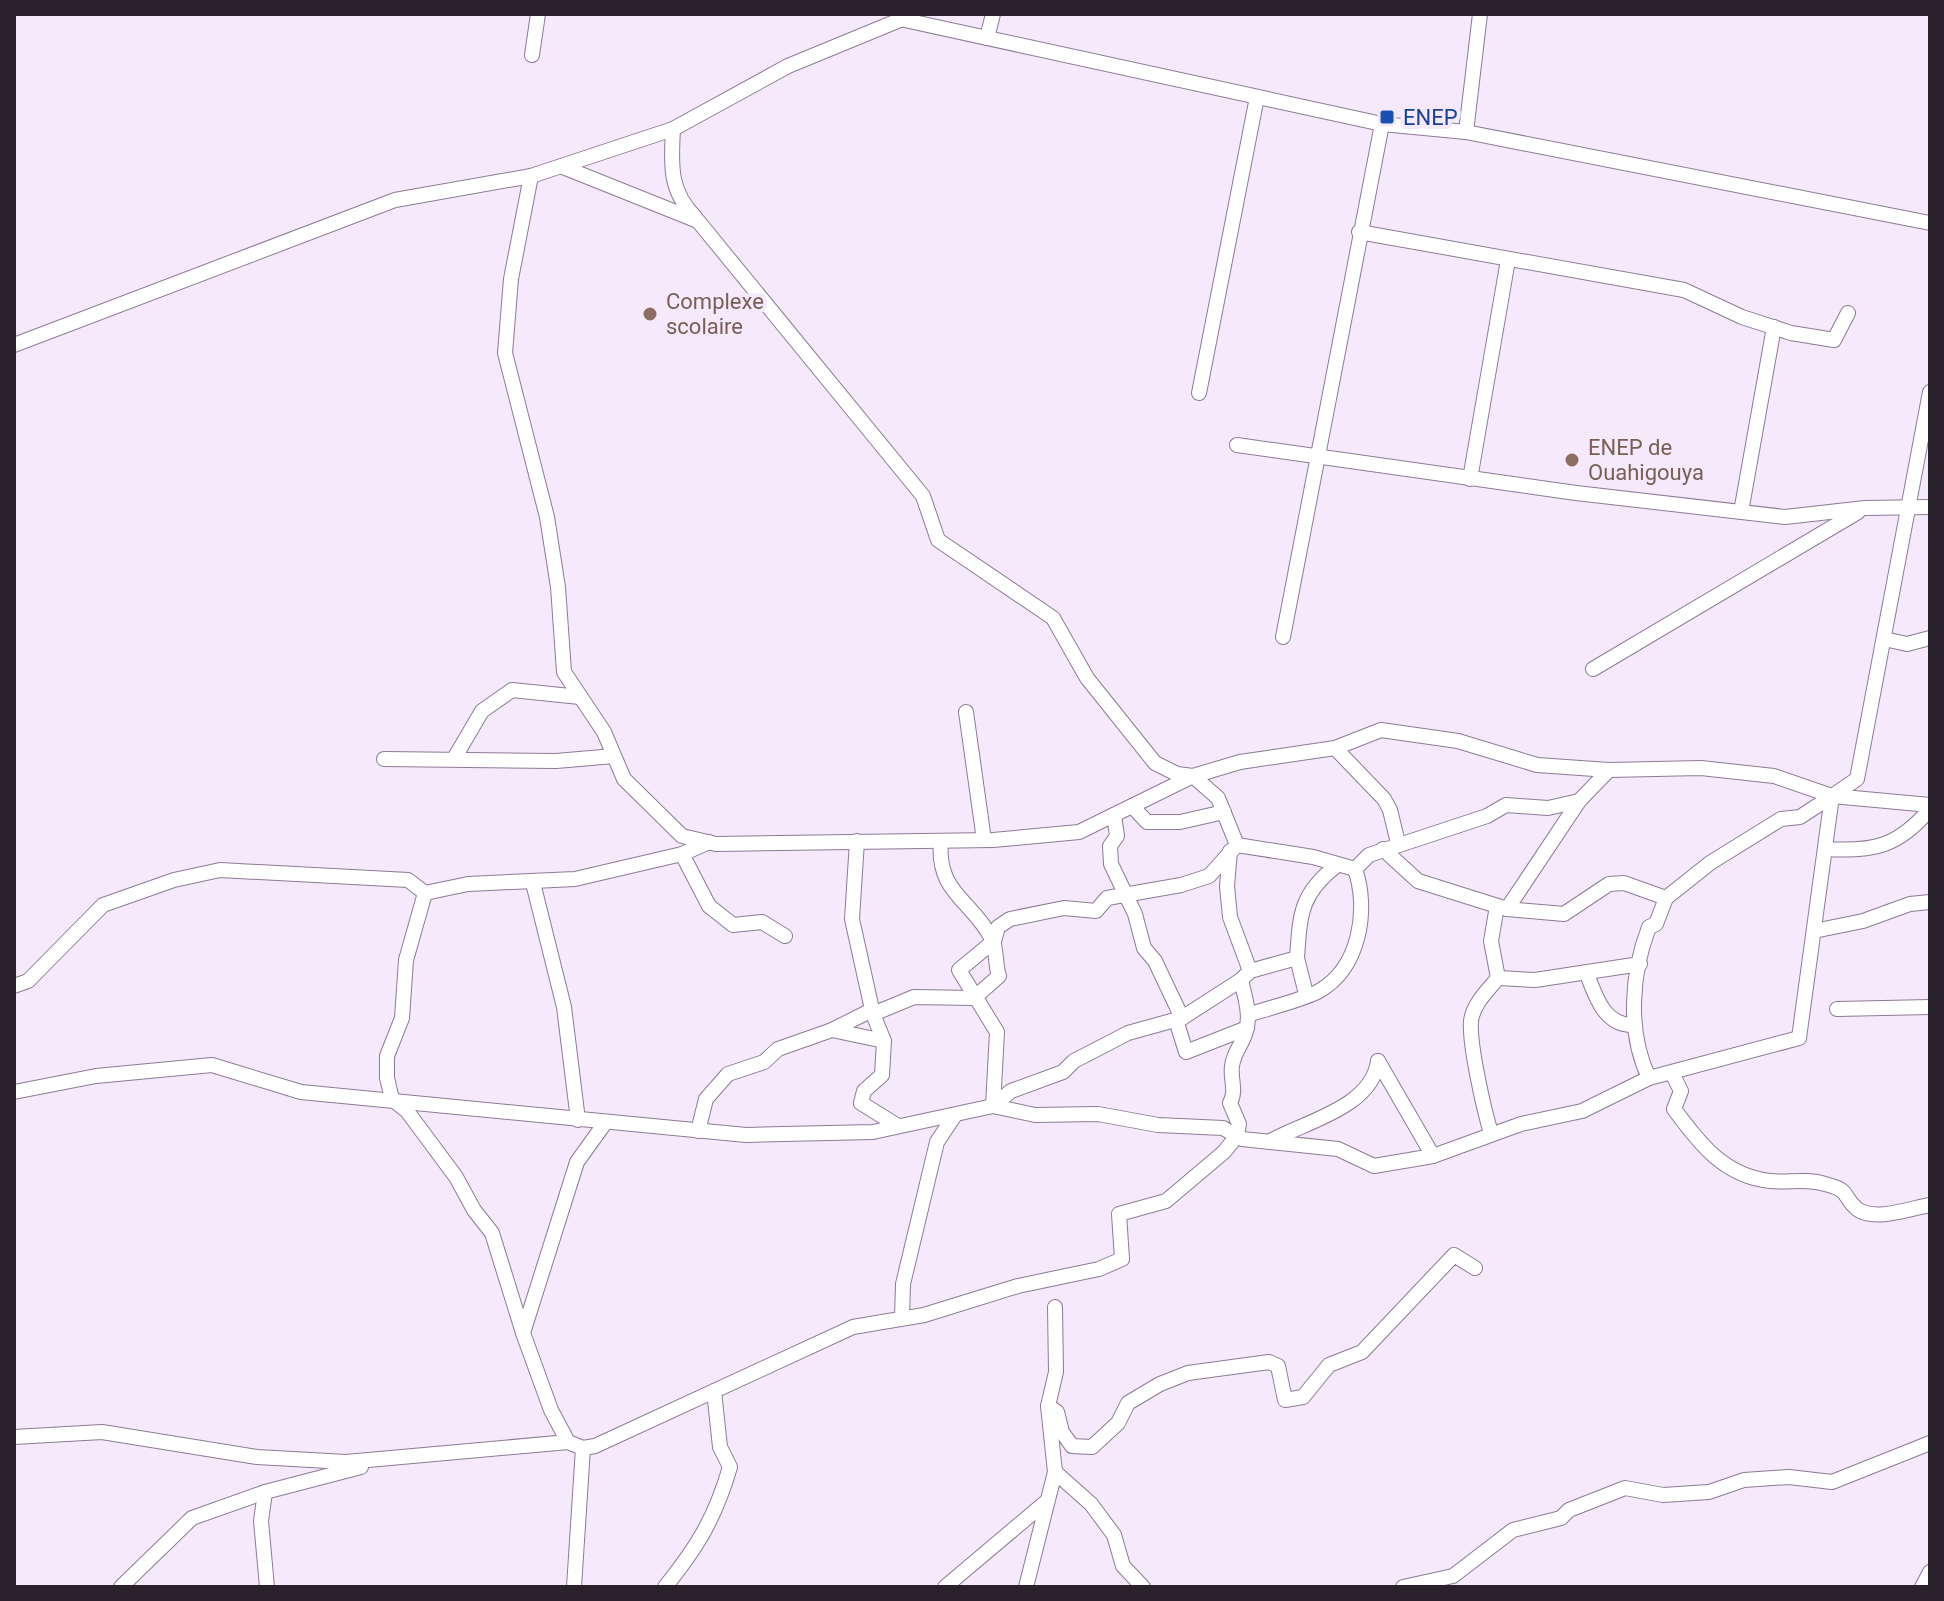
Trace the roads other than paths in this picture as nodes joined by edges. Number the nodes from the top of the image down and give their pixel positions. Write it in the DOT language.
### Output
graph roads {
  1 [pos="538,14"];
  2 [pos="915,14"];
  3 [pos="993,14"];
  4 [pos="1480,14"];
  5 [pos="900,19"];
  6 [pos="987,38"];
  7 [pos="532,55"];
  8 [pos="1257,97"];
  9 [pos="1382,124"];
  10 [pos="673,129"];
  11 [pos="1466,132"];
  12 [pos="563,167"];
  13 [pos="531,176"];
  14 [pos="698,221"];
  15 [pos="1930,223"];
  16 [pos="1359,232"];
  17 [pos="1508,260"];
  18 [pos="1848,313"];
  19 [pos="1774,327"];
  20 [pos="14,345"];
  21 [pos="1930,392"];
  22 [pos="1199,393"];
  23 [pos="1237,445"];
  24 [pos="1317,457"];
  25 [pos="1470,479"];
  26 [pos="1908,506"];
  27 [pos="1930,507"];
  28 [pos="1865,508"];
  29 [pos="1741,512"];
  30 [pos="1283,637"];
  31 [pos="1930,638"];
  32 [pos="1884,639"];
  33 [pos="1593,669"];
  34 [pos="580,697"];
  35 [pos="966,712"];
  36 [pos="1335,748"];
  37 [pos="614,756"];
  38 [pos="455,757"];
  39 [pos="384,759"];
  40 [pos="1609,770"];
  41 [pos="1193,776"];
  42 [pos="1832,796"];
  43 [pos="1579,801"];
  44 [pos="1132,806"];
  45 [pos="1930,807"];
  46 [pos="1224,812"];
  47 [pos="1114,815"];
  48 [pos="984,840"];
  49 [pos="857,841"];
  50 [pos="941,841"];
  51 [pos="709,842"];
  52 [pos="1398,843"];
  53 [pos="1234,848"];
  54 [pos="1383,849"];
  55 [pos="1825,849"];
  56 [pos="682,854"];
  57 [pos="1336,866"];
  58 [pos="1355,869"];
  59 [pos="533,883"];
  60 [pos="425,893"];
  61 [pos="1124,895"];
  62 [pos="1666,898"];
  63 [pos="1930,902"];
  64 [pos="1502,907"];
  65 [pos="1814,931"];
  66 [pos="785,936"];
  67 [pos="994,941"];
  68 [pos="1297,958"];
  69 [pos="1640,964"];
  70 [pos="1587,974"];
  71 [pos="1246,976"];
  72 [pos="1498,978"];
  73 [pos="14,986"];
  74 [pos="1306,994"];
  75 [pos="974,998"];
  76 [pos="1930,1007"];
  77 [pos="1837,1009"];
  78 [pos="872,1012"];
  79 [pos="1179,1019"];
  80 [pos="1248,1022"];
  81 [pos="1634,1025"];
  82 [pos="832,1030"];
  83 [pos="884,1041"];
  84 [pos="1672,1073"];
  85 [pos="1649,1078"];
  86 [pos="14,1092"];
  87 [pos="392,1099"];
  88 [pos="993,1106"];
  89 [pos="955,1115"];
  90 [pos="578,1120"];
  91 [pos="605,1123"];
  92 [pos="898,1126"];
  93 [pos="698,1131"];
  94 [pos="1491,1133"];
  95 [pos="1237,1136"];
  96 [pos="1269,1142"];
  97 [pos="1433,1156"];
  98 [pos="1930,1205"];
  99 [pos="1475,1268"];
  100 [pos="1055,1307"];
  101 [pos="902,1318"];
  102 [pos="523,1333"];
  103 [pos="714,1391"];
  104 [pos="1048,1406"];
  105 [pos="14,1437"];
  106 [pos="568,1442"];
  107 [pos="1930,1443"];
  108 [pos="583,1448"];
  109 [pos="394,1458"];
  110 [pos="1055,1472"];
  111 [pos="265,1492"];
  112 [pos="1047,1501"];
  113 [pos="1930,1572"];
  114 [pos="121,1587"];
  115 [pos="267,1587"];
  116 [pos="574,1587"];
  117 [pos="665,1587"];
  118 [pos="945,1587"];
  119 [pos="1026,1587"];
  120 [pos="1143,1587"];
  121 [pos="1403,1587"];
  122 [pos="1922,1587"];
  1 -- 7 [label="street"];
  2 -- 5 [label="street"];
  3 -- 6 [label="street"];
  4 -- 11 [label="street"];
  5 -- 6 [label="street"];
  5 -- 10 [label="street"];
  6 -- 8 [label="street"];
  8 -- 9 [label="street"];
  8 -- 22 [label="street"];
  9 -- 11 [label="street"];
  9 -- 16 [label="street"];
  10 -- 12 [label="street"];
  10 -- 14 [label="street"];
  11 -- 15 [label="street"];
  12 -- 13 [label="street"];
  12 -- 14 [label="street"];
  13 -- 20 [label="street"];
  13 -- 34 [label="street"];
  14 -- 41 [label="street"];
  16 -- 17 [label="street"];
  16 -- 24 [label="street"];
  17 -- 19 [label="street"];
  17 -- 25 [label="street"];
  18 -- 19 [label="street"];
  19 -- 29 [label="street"];
  21 -- 26 [label="street"];
  23 -- 24 [label="street"];
  24 -- 25 [label="street"];
  24 -- 30 [label="street"];
  25 -- 29 [label="street"];
  26 -- 27 [label="street"];
  26 -- 28 [label="street"];
  26 -- 32 [label="street"];
  28 -- 29 [label="street"];
  28 -- 33 [label="street"];
  31 -- 32 [label="street"];
  32 -- 42 [label="street"];
  34 -- 37 [label="street"];
  34 -- 38 [label="street"];
  35 -- 48 [label="street"];
  36 -- 40 [label="street"];
  36 -- 41 [label="street"];
  36 -- 52 [label="street"];
  37 -- 38 [label="street"];
  37 -- 51 [label="street"];
  38 -- 39 [label="street"];
  40 -- 42 [label="street"];
  40 -- 43 [label="street"];
  41 -- 44 [label="street"];
  41 -- 46 [label="street"];
  42 -- 45 [label="street"];
  42 -- 55 [label="street"];
  42 -- 62 [label="street"];
  43 -- 52 [label="street"];
  43 -- 64 [label="street"];
  44 -- 46 [label="street"];
  44 -- 47 [label="street"];
  45 -- 55 [label="street"];
  46 -- 53 [label="street"];
  47 -- 48 [label="street"];
  47 -- 61 [label="street"];
  48 -- 50 [label="street"];
  49 -- 50 [label="street"];
  49 -- 51 [label="street"];
  49 -- 78 [label="street"];
  50 -- 67 [label="street"];
  51 -- 56 [label="street"];
  52 -- 54 [label="street"];
  53 -- 57 [label="street"];
  53 -- 61 [label="street"];
  53 -- 71 [label="street"];
  54 -- 58 [label="street"];
  54 -- 64 [label="street"];
  55 -- 65 [label="street"];
  56 -- 59 [label="street"];
  56 -- 66 [label="street"];
  57 -- 58 [label="street"];
  57 -- 68 [label="street"];
  58 -- 74 [label="street"];
  59 -- 60 [label="street"];
  59 -- 90 [label="street"];
  60 -- 73 [label="street"];
  60 -- 87 [label="street"];
  61 -- 67 [label="street"];
  61 -- 79 [label="street"];
  62 -- 64 [label="street"];
  62 -- 69 [label="street"];
  63 -- 65 [label="street"];
  64 -- 72 [label="street"];
  65 -- 84 [label="street"];
  67 -- 75 [label="street"];
  67 -- 75 [label="street"];
  68 -- 71 [label="street"];
  68 -- 74 [label="street"];
  69 -- 70 [label="street"];
  69 -- 81 [label="street"];
  70 -- 72 [label="street"];
  70 -- 81 [label="street"];
  71 -- 79 [label="street"];
  71 -- 80 [label="street"];
  72 -- 94 [label="street"];
  74 -- 80 [label="street"];
  75 -- 78 [label="street"];
  75 -- 88 [label="street"];
  76 -- 77 [label="street"];
  78 -- 82 [label="street"];
  78 -- 83 [label="street"];
  79 -- 80 [label="street"];
  79 -- 88 [label="street"];
  80 -- 95 [label="street"];
  81 -- 85 [label="street"];
  82 -- 83 [label="street"];
  82 -- 93 [label="street"];
  83 -- 92 [label="street"];
  84 -- 85 [label="street"];
  84 -- 98 [label="street"];
  85 -- 94 [label="street"];
  86 -- 87 [label="street"];
  87 -- 90 [label="street"];
  87 -- 102 [label="street"];
  88 -- 89 [label="street"];
  88 -- 95 [label="street"];
  89 -- 92 [label="street"];
  89 -- 101 [label="street"];
  90 -- 91 [label="street"];
  91 -- 93 [label="street"];
  91 -- 102 [label="street"];
  92 -- 93 [label="street"];
  94 -- 97 [label="street"];
  95 -- 96 [label="street"];
  95 -- 101 [label="street"];
  96 -- 97 [label="street"];
  96 -- 97 [label="street"];
  99 -- 104 [label="street"];
  100 -- 104 [label="street"];
  101 -- 103 [label="street"];
  102 -- 106 [label="street"];
  103 -- 108 [label="street"];
  103 -- 117 [label="street"];
  104 -- 110 [label="street"];
  105 -- 109 [label="street"];
  106 -- 108 [label="street"];
  106 -- 109 [label="street"];
  107 -- 121 [label="street"];
  108 -- 116 [label="street"];
  109 -- 111 [label="street"];
  110 -- 112 [label="street"];
  110 -- 120 [label="street"];
  111 -- 114 [label="street"];
  111 -- 115 [label="street"];
  112 -- 118 [label="street"];
  112 -- 119 [label="street"];
  113 -- 122 [label="street"];
}
